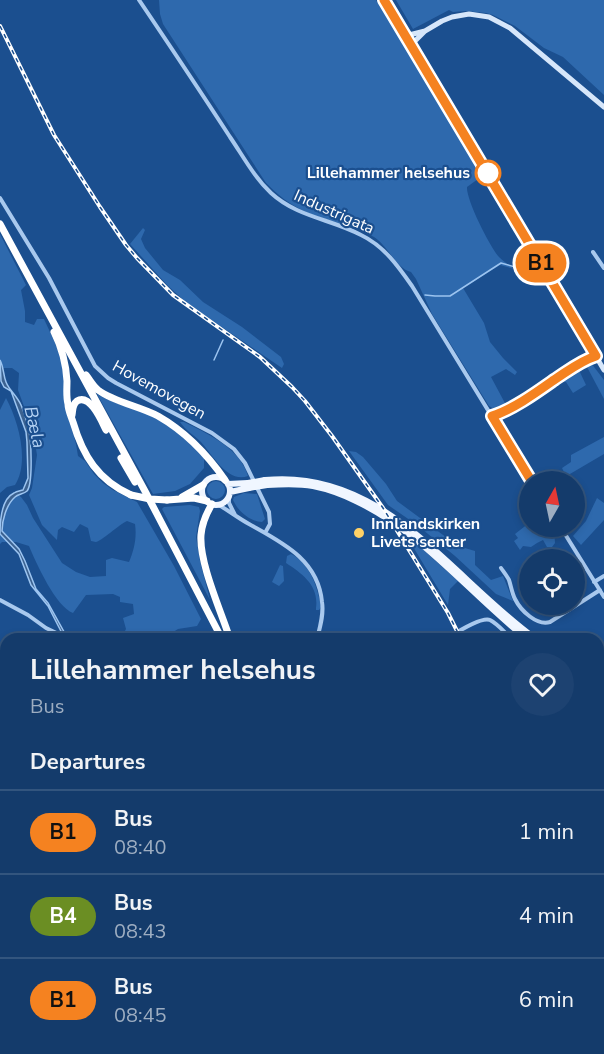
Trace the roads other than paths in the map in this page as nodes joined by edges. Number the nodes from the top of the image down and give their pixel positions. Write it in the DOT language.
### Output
graph roads {
  1 [pos="139,0"];
  2 [pos="384,0"];
  3 [pos="425,31"];
  4 [pos="405,36"];
  5 [pos="411,45"];
  6 [pos="604,107"];
  7 [pos="0,198"];
  8 [pos="2,228"];
  9 [pos="593,252"];
  10 [pos="604,268"];
  11 [pos="33,285"];
  12 [pos="596,356"];
  13 [pos="604,370"];
  14 [pos="492,416"];
  15 [pos="72,421"];
  16 [pos="524,471"];
  17 [pos="226,482"];
  18 [pos="266,483"];
  19 [pos="203,485"];
  20 [pos="249,485"];
  21 [pos="146,493"];
  22 [pos="229,493"];
  23 [pos="179,499"];
  24 [pos="212,503"];
  25 [pos="235,515"];
  26 [pos="265,532"];
  27 [pos="567,537"];
  28 [pos="501,568"];
  29 [pos="604,576"];
  30 [pos="594,582"];
  31 [pos="600,590"];
  32 [pos="604,597"];
  33 [pos="0,600"];
  34 [pos="55,633"];
  35 [pos="219,633"];
  36 [pos="228,633"];
  37 [pos="318,633"];
  38 [pos="456,633"];
  39 [pos="505,633"];
  40 [pos="519,633"];
  41 [pos="529,633"];
  1 -- 14 [label="street, Industrigata"];
  2 -- 4 [label="main road"];
  3 -- 4 [label="main road"];
  3 -- 5 [label="main road"];
  3 -- 6 [label="main road"];
  4 -- 5 [label="main road"];
  5 -- 12 [label="main road"];
  7 -- 26 [label="street, Hovemovegen"];
  8 -- 11 [label="highway"];
  8 -- 17 [label="highway"];
  9 -- 10 [label="street"];
  11 -- 15 [label="highway"];
  11 -- 21 [label="highway"];
  12 -- 13 [label="main road"];
  12 -- 14 [label="street"];
  14 -- 16 [label="street, Industrigata"];
  15 -- 21 [label="highway"];
  15 -- 23 [label="highway, bridge"];
  17 -- 19 [label="main road"];
  17 -- 20 [label="main road"];
  17 -- 22 [label="main road"];
  18 -- 20 [label="main road, bridge"];
  18 -- 40 [label="main road"];
  18 -- 41 [label="main road"];
  19 -- 23 [label="highway"];
  19 -- 24 [label="main road"];
  20 -- 22 [label="main road"];
  21 -- 35 [label="highway"];
  22 -- 24 [label="main road"];
  22 -- 25 [label="street"];
  23 -- 24 [label="highway"];
  24 -- 25 [label="street"];
  24 -- 36 [label="highway"];
  25 -- 26 [label="street"];
  26 -- 37 [label="street"];
  27 -- 30 [label="street"];
  28 -- 31 [label="street"];
  29 -- 30 [label="street"];
  30 -- 31 [label="street"];
  31 -- 32 [label="street"];
  33 -- 34 [label="street"];
  38 -- 39 [label="street"];
}
